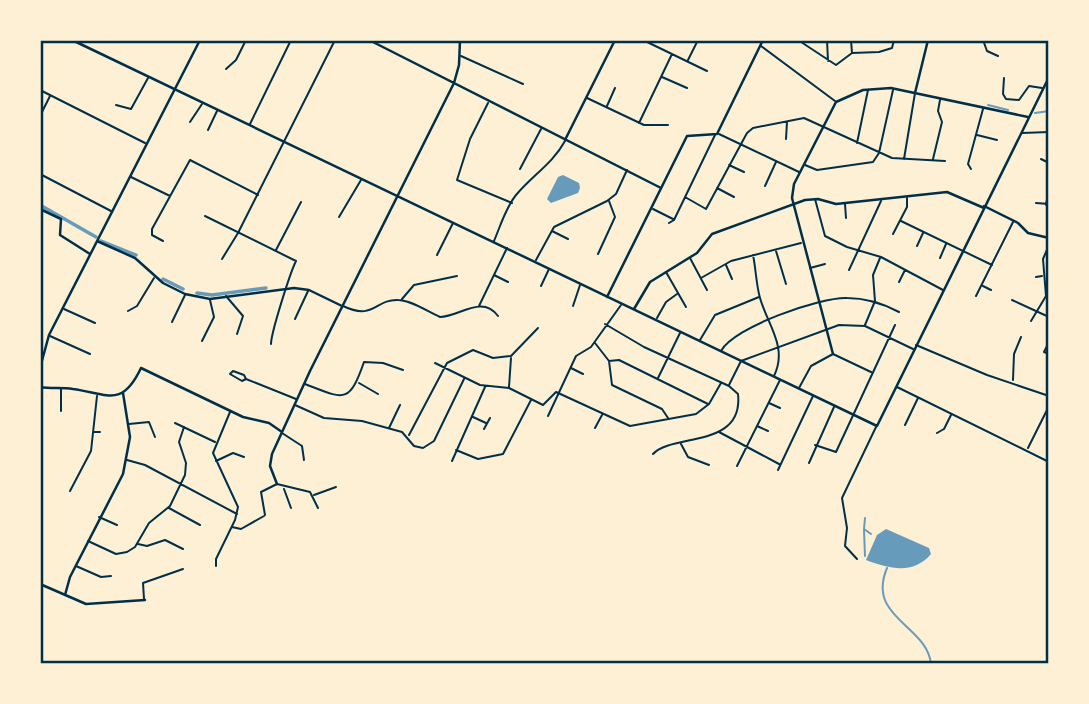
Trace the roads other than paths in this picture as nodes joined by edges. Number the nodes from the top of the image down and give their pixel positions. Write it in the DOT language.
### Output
graph roads {
  1 [pos="72,40"];
  2 [pos="200,40"];
  3 [pos="246,40"];
  4 [pos="291,40"];
  5 [pos="335,40"];
  6 [pos="369,40"];
  7 [pos="460,40"];
  8 [pos="615,40"];
  9 [pos="643,40"];
  10 [pos="698,40"];
  11 [pos="763,40"];
  12 [pos="798,40"];
  13 [pos="827,40"];
  14 [pos="852,40"];
  15 [pos="894,40"];
  16 [pos="928,40"];
  17 [pos="950,40"];
  18 [pos="982,40"];
  19 [pos="77,41"];
  20 [pos="760,46"];
  21 [pos="852,53"];
  22 [pos="672,54"];
  23 [pos="460,56"];
  24 [pos="998,56"];
  25 [pos="687,61"];
  26 [pos="828,62"];
  27 [pos="226,69"];
  28 [pos="707,71"];
  29 [pos="662,76"];
  30 [pos="149,77"];
  31 [pos="1049,77"];
  32 [pos="1004,78"];
  33 [pos="454,83"];
  34 [pos="523,84"];
  35 [pos="615,88"];
  36 [pos="687,88"];
  37 [pos="1043,88"];
  38 [pos="175,89"];
  39 [pos="869,89"];
  40 [pos="893,89"];
  41 [pos="40,90"];
  42 [pos="915,93"];
  43 [pos="51,95"];
  44 [pos="586,97"];
  45 [pos="940,99"];
  46 [pos="488,102"];
  47 [pos="836,102"];
  48 [pos="202,103"];
  49 [pos="116,105"];
  50 [pos="606,107"];
  51 [pos="983,108"];
  52 [pos="218,110"];
  53 [pos="40,116"];
  54 [pos="1028,117"];
  55 [pos="787,121"];
  56 [pos="190,122"];
  57 [pos="639,123"];
  58 [pos="249,125"];
  59 [pos="668,125"];
  60 [pos="823,127"];
  61 [pos="541,128"];
  62 [pos="208,130"];
  63 [pos="1049,132"];
  64 [pos="1021,133"];
  65 [pos="716,134"];
  66 [pos="976,135"];
  67 [pos="786,139"];
  68 [pos="565,140"];
  69 [pos="997,140"];
  70 [pos="285,142"];
  71 [pos="857,143"];
  72 [pos="147,144"];
  73 [pos="740,144"];
  74 [pos="878,153"];
  75 [pos="1041,159"];
  76 [pos="904,160"];
  77 [pos="933,160"];
  78 [pos="945,161"];
  79 [pos="777,162"];
  80 [pos="1049,163"];
  81 [pos="804,164"];
  82 [pos="729,165"];
  83 [pos="520,169"];
  84 [pos="971,169"];
  85 [pos="627,170"];
  86 [pos="800,172"];
  87 [pos="744,173"];
  88 [pos="40,174"];
  89 [pos="130,176"];
  90 [pos="362,179"];
  91 [pos="765,187"];
  92 [pos="661,188"];
  93 [pos="717,188"];
  94 [pos="1049,189"];
  95 [pos="257,195"];
  96 [pos="397,195"];
  97 [pos="171,197"];
  98 [pos="685,197"];
  99 [pos="734,197"];
  100 [pos="907,197"];
  101 [pos="815,199"];
  102 [pos="609,200"];
  103 [pos="881,200"];
  104 [pos="301,202"];
  105 [pos="512,203"];
  106 [pos="845,203"];
  107 [pos="792,204"];
  108 [pos="1036,204"];
  109 [pos="1047,204"];
  110 [pos="984,207"];
  111 [pos="40,209"];
  112 [pos="651,209"];
  113 [pos="112,211"];
  114 [pos="205,216"];
  115 [pos="339,217"];
  116 [pos="846,218"];
  117 [pos="674,220"];
  118 [pos="901,220"];
  119 [pos="1013,221"];
  120 [pos="453,222"];
  121 [pos="669,223"];
  122 [pos="551,230"];
  123 [pos="924,232"];
  124 [pos="238,233"];
  125 [pos="892,234"];
  126 [pos="1049,237"];
  127 [pos="568,239"];
  128 [pos="97,241"];
  129 [pos="163,241"];
  130 [pos="494,241"];
  131 [pos="802,243"];
  132 [pos="947,243"];
  133 [pos="1049,245"];
  134 [pos="917,246"];
  135 [pos="507,247"];
  136 [pos="859,249"];
  137 [pos="776,250"];
  138 [pos="275,251"];
  139 [pos="962,251"];
  140 [pos="90,254"];
  141 [pos="598,254"];
  142 [pos="437,255"];
  143 [pos="753,255"];
  144 [pos="690,257"];
  145 [pos="881,257"];
  146 [pos="940,258"];
  147 [pos="222,259"];
  148 [pos="536,261"];
  149 [pos="726,264"];
  150 [pos="825,264"];
  151 [pos="992,265"];
  152 [pos="549,268"];
  153 [pos="809,268"];
  154 [pos="905,269"];
  155 [pos="849,270"];
  156 [pos="666,271"];
  157 [pos="1049,273"];
  158 [pos="494,275"];
  159 [pos="1043,275"];
  160 [pos="457,276"];
  161 [pos="154,277"];
  162 [pos="1036,277"];
  163 [pos="701,278"];
  164 [pos="732,279"];
  165 [pos="508,282"];
  166 [pos="899,282"];
  167 [pos="786,284"];
  168 [pos="581,285"];
  169 [pos="982,285"];
  170 [pos="541,286"];
  171 [pos="288,288"];
  172 [pos="309,290"];
  173 [pos="707,290"];
  174 [pos="944,290"];
  175 [pos="991,290"];
  176 [pos="678,293"];
  177 [pos="185,294"];
  178 [pos="226,296"];
  179 [pos="606,296"];
  180 [pos="976,296"];
  181 [pos="760,297"];
  182 [pos="210,299"];
  183 [pos="401,300"];
  184 [pos="1012,300"];
  185 [pos="818,302"];
  186 [pos="875,302"];
  187 [pos="622,304"];
  188 [pos="342,306"];
  189 [pos="573,306"];
  190 [pos="478,307"];
  191 [pos="686,307"];
  192 [pos="63,308"];
  193 [pos="634,309"];
  194 [pos="128,311"];
  195 [pos="1036,311"];
  196 [pos="899,312"];
  197 [pos="498,316"];
  198 [pos="1049,317"];
  199 [pos="295,319"];
  200 [pos="656,320"];
  201 [pos="769,321"];
  202 [pos="1031,321"];
  203 [pos="172,322"];
  204 [pos="95,323"];
  205 [pos="605,324"];
  206 [pos="864,326"];
  207 [pos="895,326"];
  208 [pos="538,327"];
  209 [pos="825,328"];
  210 [pos="681,332"];
  211 [pos="237,334"];
  212 [pos="49,335"];
  213 [pos="889,337"];
  214 [pos="1021,337"];
  215 [pos="202,341"];
  216 [pos="700,341"];
  217 [pos="1049,342"];
  218 [pos="594,343"];
  219 [pos="271,344"];
  220 [pos="780,346"];
  221 [pos="915,347"];
  222 [pos="721,351"];
  223 [pos="90,354"];
  224 [pos="833,354"];
  225 [pos="1049,354"];
  226 [pos="511,356"];
  227 [pos="668,358"];
  228 [pos="609,361"];
  229 [pos="741,361"];
  230 [pos="435,363"];
  231 [pos="40,368"];
  232 [pos="444,368"];
  233 [pos="570,368"];
  234 [pos="403,370"];
  235 [pos="872,373"];
  236 [pos="583,374"];
  237 [pos="774,376"];
  238 [pos="465,377"];
  239 [pos="246,379"];
  240 [pos="658,379"];
  241 [pos="780,380"];
  242 [pos="1013,382"];
  243 [pos="359,383"];
  244 [pos="721,383"];
  245 [pos="304,384"];
  246 [pos="485,386"];
  247 [pos="729,386"];
  248 [pos="896,386"];
  249 [pos="40,387"];
  250 [pos="61,388"];
  251 [pos="509,388"];
  252 [pos="799,388"];
  253 [pos="123,393"];
  254 [pos="558,393"];
  255 [pos="743,393"];
  256 [pos="378,394"];
  257 [pos="738,394"];
  258 [pos="813,395"];
  259 [pos="97,396"];
  260 [pos="1049,396"];
  261 [pos="919,397"];
  262 [pos="296,399"];
  263 [pos="531,400"];
  264 [pos="769,402"];
  265 [pos="709,404"];
  266 [pos="294,405"];
  267 [pos="400,405"];
  268 [pos="834,406"];
  269 [pos="1049,406"];
  270 [pos="780,408"];
  271 [pos="61,411"];
  272 [pos="230,411"];
  273 [pos="602,414"];
  274 [pos="852,414"];
  275 [pos="951,414"];
  276 [pos="548,416"];
  277 [pos="472,417"];
  278 [pos="490,418"];
  279 [pos="668,419"];
  280 [pos="175,423"];
  281 [pos="486,423"];
  282 [pos="128,424"];
  283 [pos="905,425"];
  284 [pos="757,426"];
  285 [pos="877,426"];
  286 [pos="184,427"];
  287 [pos="595,428"];
  288 [pos="388,429"];
  289 [pos="484,429"];
  290 [pos="718,431"];
  291 [pos="768,431"];
  292 [pos="93,432"];
  293 [pos="100,432"];
  294 [pos="282,432"];
  295 [pos="937,433"];
  296 [pos="408,436"];
  297 [pos="155,437"];
  298 [pos="216,442"];
  299 [pos="681,444"];
  300 [pos="815,445"];
  301 [pos="747,447"];
  302 [pos="1028,449"];
  303 [pos="456,450"];
  304 [pos="653,454"];
  305 [pos="244,457"];
  306 [pos="126,460"];
  307 [pos="304,460"];
  308 [pos="215,461"];
  309 [pos="452,461"];
  310 [pos="1049,462"];
  311 [pos="809,463"];
  312 [pos="780,464"];
  313 [pos="709,465"];
  314 [pos="737,466"];
  315 [pos="778,470"];
  316 [pos="277,484"];
  317 [pos="180,485"];
  318 [pos="336,487"];
  319 [pos="283,488"];
  320 [pos="200,489"];
  321 [pos="70,491"];
  322 [pos="198,494"];
  323 [pos="313,495"];
  324 [pos="169,507"];
  325 [pos="291,508"];
  326 [pos="318,508"];
  327 [pos="237,514"];
  328 [pos="265,515"];
  329 [pos="99,517"];
  330 [pos="269,517"];
  331 [pos="117,525"];
  332 [pos="200,525"];
  333 [pos="232,527"];
  334 [pos="87,541"];
  335 [pos="137,544"];
  336 [pos="183,549"];
  337 [pos="857,559"];
  338 [pos="75,565"];
  339 [pos="216,566"];
  340 [pos="183,569"];
  341 [pos="111,576"];
  342 [pos="40,584"];
  343 [pos="65,595"];
  344 [pos="145,600"];
  1 -- 19 [label="street"];
  2 -- 38 [label="street"];
  3 -- 27 [label="street"];
  4 -- 58 [label="street"];
  5 -- 70 [label="street"];
  6 -- 33 [label="street"];
  7 -- 23 [label="street"];
  8 -- 44 [label="street"];
  9 -- 22 [label="street"];
  10 -- 25 [label="street"];
  11 -- 20 [label="street"];
  12 -- 26 [label="street"];
  13 -- 26 [label="street"];
  14 -- 21 [label="street"];
  15 -- 21 [label="street"];
  16 -- 42 [label="street"];
  17 -- 18 [label="street"];
  18 -- 24 [label="street"];
  19 -- 30 [label="street"];
  20 -- 47 [label="street"];
  20 -- 65 [label="street"];
  21 -- 26 [label="street"];
  22 -- 25 [label="street"];
  22 -- 29 [label="street"];
  23 -- 33 [label="street"];
  23 -- 34 [label="street"];
  25 -- 28 [label="street"];
  29 -- 36 [label="street"];
  29 -- 57 [label="street"];
  30 -- 38 [label="street"];
  30 -- 49 [label="street"];
  31 -- 37 [label="street"];
  32 -- 37 [label="street"];
  33 -- 46 [label="street"];
  33 -- 96 [label="street"];
  35 -- 50 [label="street"];
  37 -- 54 [label="street"];
  38 -- 48 [label="street"];
  38 -- 72 [label="street"];
  39 -- 40 [label="street"];
  39 -- 47 [label="street"];
  39 -- 71 [label="street"];
  40 -- 42 [label="street"];
  40 -- 74 [label="street"];
  41 -- 43 [label="street"];
  42 -- 45 [label="street"];
  42 -- 76 [label="street"];
  43 -- 53 [label="street"];
  43 -- 72 [label="street"];
  44 -- 50 [label="street"];
  44 -- 68 [label="street"];
  45 -- 51 [label="street"];
  45 -- 77 [label="street"];
  46 -- 61 [label="street"];
  46 -- 105 [label="street"];
  47 -- 60 [label="street"];
  48 -- 52 [label="street"];
  48 -- 56 [label="street"];
  50 -- 57 [label="street"];
  51 -- 54 [label="street"];
  51 -- 66 [label="street"];
  52 -- 58 [label="street"];
  52 -- 62 [label="street"];
  54 -- 64 [label="street"];
  55 -- 60 [label="street"];
  55 -- 67 [label="street"];
  55 -- 73 [label="street"];
  57 -- 59 [label="street"];
  58 -- 70 [label="street"];
  60 -- 71 [label="street"];
  60 -- 81 [label="street"];
  61 -- 68 [label="street"];
  61 -- 83 [label="street"];
  63 -- 64 [label="street"];
  64 -- 110 [label="street"];
  65 -- 73 [label="street"];
  65 -- 92 [label="street"];
  65 -- 98 [label="street"];
  66 -- 69 [label="street"];
  66 -- 84 [label="street"];
  68 -- 85 [label="street"];
  68 -- 105 [label="street"];
  70 -- 90 [label="street"];
  70 -- 95 [label="street"];
  71 -- 74 [label="street"];
  72 -- 89 [label="street"];
  73 -- 79 [label="street"];
  73 -- 82 [label="street"];
  74 -- 76 [label="street"];
  74 -- 81 [label="street"];
  75 -- 80 [label="street"];
  76 -- 77 [label="street"];
  77 -- 78 [label="street"];
  79 -- 86 [label="street"];
  79 -- 91 [label="street"];
  81 -- 86 [label="street"];
  82 -- 87 [label="street"];
  82 -- 93 [label="street"];
  85 -- 92 [label="street"];
  85 -- 102 [label="street"];
  86 -- 107 [label="street"];
  88 -- 113 [label="street"];
  89 -- 97 [label="street"];
  89 -- 113 [label="street"];
  90 -- 96 [label="street"];
  90 -- 115 [label="street"];
  92 -- 112 [label="street"];
  93 -- 98 [label="street"];
  93 -- 99 [label="street"];
  94 -- 109 [label="street"];
  95 -- 97 [label="street"];
  95 -- 124 [label="street"];
  96 -- 120 [label="street"];
  96 -- 188 [label="street"];
  97 -- 129 [label="street"];
  98 -- 117 [label="street"];
  100 -- 103 [label="street"];
  100 -- 110 [label="street"];
  100 -- 118 [label="street"];
  101 -- 106 [label="street"];
  101 -- 107 [label="street"];
  101 -- 136 [label="street"];
  102 -- 122 [label="street"];
  102 -- 141 [label="street"];
  103 -- 106 [label="street"];
  103 -- 136 [label="street"];
  104 -- 138 [label="street"];
  105 -- 130 [label="street"];
  106 -- 116 [label="street"];
  107 -- 131 [label="street"];
  107 -- 144 [label="street"];
  108 -- 109 [label="street"];
  110 -- 119 [label="street"];
  110 -- 139 [label="street"];
  111 -- 140 [label="street"];
  112 -- 117 [label="street"];
  112 -- 179 [label="street"];
  113 -- 128 [label="street"];
  114 -- 124 [label="street"];
  117 -- 121 [label="street"];
  118 -- 123 [label="street"];
  118 -- 125 [label="street"];
  119 -- 126 [label="street"];
  119 -- 151 [label="street"];
  120 -- 130 [label="street"];
  120 -- 142 [label="street"];
  122 -- 127 [label="street"];
  122 -- 148 [label="street"];
  123 -- 132 [label="street"];
  123 -- 134 [label="street"];
  124 -- 138 [label="street"];
  124 -- 147 [label="street"];
  128 -- 140 [label="street"];
  128 -- 161 [label="street"];
  130 -- 135 [label="street"];
  131 -- 137 [label="street"];
  131 -- 153 [label="street"];
  132 -- 139 [label="street"];
  132 -- 146 [label="street"];
  133 -- 159 [label="street"];
  135 -- 148 [label="street"];
  135 -- 158 [label="street"];
  136 -- 145 [label="street"];
  136 -- 155 [label="street"];
  137 -- 143 [label="street"];
  137 -- 167 [label="street"];
  138 -- 171 [label="street"];
  139 -- 151 [label="street"];
  139 -- 174 [label="street"];
  140 -- 192 [label="street"];
  143 -- 149 [label="street"];
  143 -- 181 [label="street"];
  144 -- 156 [label="street"];
  144 -- 163 [label="street"];
  145 -- 154 [label="street"];
  145 -- 186 [label="street"];
  148 -- 152 [label="street"];
  149 -- 163 [label="street"];
  149 -- 164 [label="street"];
  150 -- 153 [label="street"];
  151 -- 169 [label="street"];
  152 -- 168 [label="street"];
  152 -- 170 [label="street"];
  153 -- 185 [label="street"];
  154 -- 166 [label="street"];
  154 -- 174 [label="street"];
  156 -- 176 [label="street"];
  156 -- 193 [label="street"];
  157 -- 159 [label="street"];
  158 -- 165 [label="street"];
  158 -- 190 [label="street"];
  159 -- 162 [label="street"];
  159 -- 195 [label="street"];
  160 -- 183 [label="street"];
  161 -- 177 [label="street"];
  161 -- 194 [label="street"];
  163 -- 173 [label="street"];
  168 -- 179 [label="street"];
  168 -- 189 [label="street"];
  169 -- 175 [label="street"];
  169 -- 180 [label="street"];
  171 -- 172 [label="street"];
  171 -- 178 [label="street"];
  171 -- 219 [label="street"];
  172 -- 188 [label="street"];
  172 -- 199 [label="street"];
  174 -- 221 [label="street"];
  176 -- 191 [label="street"];
  176 -- 200 [label="street"];
  177 -- 182 [label="street"];
  177 -- 203 [label="street"];
  178 -- 182 [label="street"];
  178 -- 211 [label="street"];
  179 -- 187 [label="street"];
  181 -- 201 [label="street"];
  181 -- 216 [label="street"];
  182 -- 215 [label="street"];
  183 -- 188 [label="street"];
  183 -- 190 [label="street"];
  184 -- 195 [label="street"];
  185 -- 186 [label="street"];
  185 -- 201 [label="street"];
  185 -- 209 [label="street"];
  186 -- 196 [label="street"];
  186 -- 206 [label="street"];
  187 -- 193 [label="street"];
  187 -- 205 [label="street"];
  188 -- 245 [label="street"];
  190 -- 197 [label="street"];
  192 -- 204 [label="street"];
  192 -- 212 [label="street"];
  193 -- 200 [label="street"];
  195 -- 198 [label="street"];
  195 -- 202 [label="street"];
  200 -- 210 [label="street"];
  201 -- 220 [label="street"];
  201 -- 222 [label="street"];
  205 -- 218 [label="street"];
  205 -- 227 [label="street"];
  206 -- 209 [label="street"];
  206 -- 213 [label="street"];
  207 -- 213 [label="street"];
  208 -- 226 [label="street"];
  209 -- 220 [label="street"];
  209 -- 224 [label="street"];
  210 -- 216 [label="street"];
  210 -- 227 [label="street"];
  212 -- 223 [label="street"];
  212 -- 231 [label="street"];
  213 -- 221 [label="street"];
  213 -- 235 [label="street"];
  214 -- 242 [label="street"];
  216 -- 222 [label="street"];
  217 -- 225 [label="street"];
  218 -- 228 [label="street"];
  218 -- 233 [label="street"];
  220 -- 229 [label="street"];
  220 -- 237 [label="street"];
  221 -- 242 [label="street"];
  221 -- 248 [label="street"];
  222 -- 229 [label="street"];
  224 -- 235 [label="street"];
  224 -- 252 [label="street"];
  226 -- 232 [label="street"];
  226 -- 251 [label="street"];
  227 -- 240 [label="street"];
  227 -- 244 [label="street"];
  228 -- 240 [label="street"];
  228 -- 279 [label="street"];
  229 -- 237 [label="street"];
  229 -- 247 [label="street"];
  230 -- 232 [label="street"];
  232 -- 238 [label="street"];
  232 -- 296 [label="street"];
  233 -- 236 [label="street"];
  233 -- 254 [label="street"];
  234 -- 243 [label="street"];
  235 -- 274 [label="street"];
  237 -- 241 [label="street"];
  238 -- 246 [label="street"];
  238 -- 296 [label="street"];
  239 -- 262 [label="street"];
  240 -- 265 [label="street"];
  241 -- 252 [label="street"];
  241 -- 264 [label="street"];
  242 -- 260 [label="street"];
  243 -- 245 [label="street"];
  243 -- 256 [label="street"];
  244 -- 247 [label="street"];
  244 -- 265 [label="street"];
  245 -- 262 [label="street"];
  246 -- 251 [label="street"];
  246 -- 277 [label="street"];
  247 -- 257 [label="street"];
  248 -- 261 [label="street"];
  248 -- 285 [label="street"];
  249 -- 250 [label="street"];
  250 -- 259 [label="street"];
  250 -- 271 [label="street"];
  251 -- 263 [label="street"];
  252 -- 258 [label="street"];
  253 -- 259 [label="street"];
  253 -- 272 [label="street"];
  253 -- 282 [label="street"];
  254 -- 263 [label="street"];
  254 -- 273 [label="street"];
  254 -- 276 [label="street"];
  255 -- 257 [label="street"];
  257 -- 290 [label="street"];
  258 -- 268 [label="street"];
  258 -- 312 [label="street"];
  259 -- 292 [label="street"];
  261 -- 275 [label="street"];
  261 -- 283 [label="street"];
  262 -- 266 [label="street"];
  263 -- 303 [label="street"];
  264 -- 270 [label="street"];
  264 -- 284 [label="street"];
  265 -- 279 [label="street"];
  266 -- 288 [label="street"];
  266 -- 294 [label="street"];
  267 -- 288 [label="street"];
  268 -- 274 [label="street"];
  268 -- 300 [label="street"];
  269 -- 302 [label="street"];
  272 -- 294 [label="street"];
  272 -- 298 [label="street"];
  273 -- 279 [label="street"];
  273 -- 287 [label="street"];
  274 -- 285 [label="street"];
  274 -- 300 [label="street"];
  275 -- 295 [label="street"];
  275 -- 302 [label="street"];
  277 -- 281 [label="street"];
  277 -- 303 [label="street"];
  278 -- 281 [label="street"];
  280 -- 286 [label="street"];
  281 -- 289 [label="street"];
  282 -- 297 [label="street"];
  282 -- 306 [label="street"];
  284 -- 291 [label="street"];
  284 -- 301 [label="street"];
  285 -- 337 [label="street"];
  286 -- 298 [label="street"];
  286 -- 317 [label="street"];
  288 -- 296 [label="street"];
  290 -- 299 [label="street"];
  290 -- 301 [label="street"];
  292 -- 293 [label="street"];
  292 -- 321 [label="street"];
  294 -- 307 [label="street"];
  294 -- 316 [label="street"];
  298 -- 308 [label="street"];
  299 -- 304 [label="street"];
  299 -- 313 [label="street"];
  300 -- 311 [label="street"];
  301 -- 312 [label="street"];
  301 -- 314 [label="street"];
  302 -- 310 [label="street"];
  303 -- 309 [label="street"];
  305 -- 308 [label="street"];
  306 -- 317 [label="street"];
  306 -- 329 [label="street"];
  308 -- 327 [label="street"];
  312 -- 315 [label="street"];
  316 -- 319 [label="street"];
  316 -- 328 [label="street"];
  317 -- 322 [label="street"];
  317 -- 324 [label="street"];
  318 -- 323 [label="street"];
  319 -- 323 [label="street"];
  319 -- 325 [label="street"];
  320 -- 322 [label="street"];
  322 -- 327 [label="street"];
  323 -- 326 [label="street"];
  324 -- 332 [label="street"];
  324 -- 335 [label="street"];
  327 -- 333 [label="street"];
  328 -- 330 [label="street"];
  328 -- 333 [label="street"];
  329 -- 331 [label="street"];
  329 -- 334 [label="street"];
  333 -- 339 [label="street"];
  334 -- 335 [label="street"];
  334 -- 338 [label="street"];
  335 -- 336 [label="street"];
  338 -- 341 [label="street"];
  338 -- 343 [label="street"];
  340 -- 344 [label="street"];
  342 -- 343 [label="street"];
  343 -- 344 [label="street"];
}
